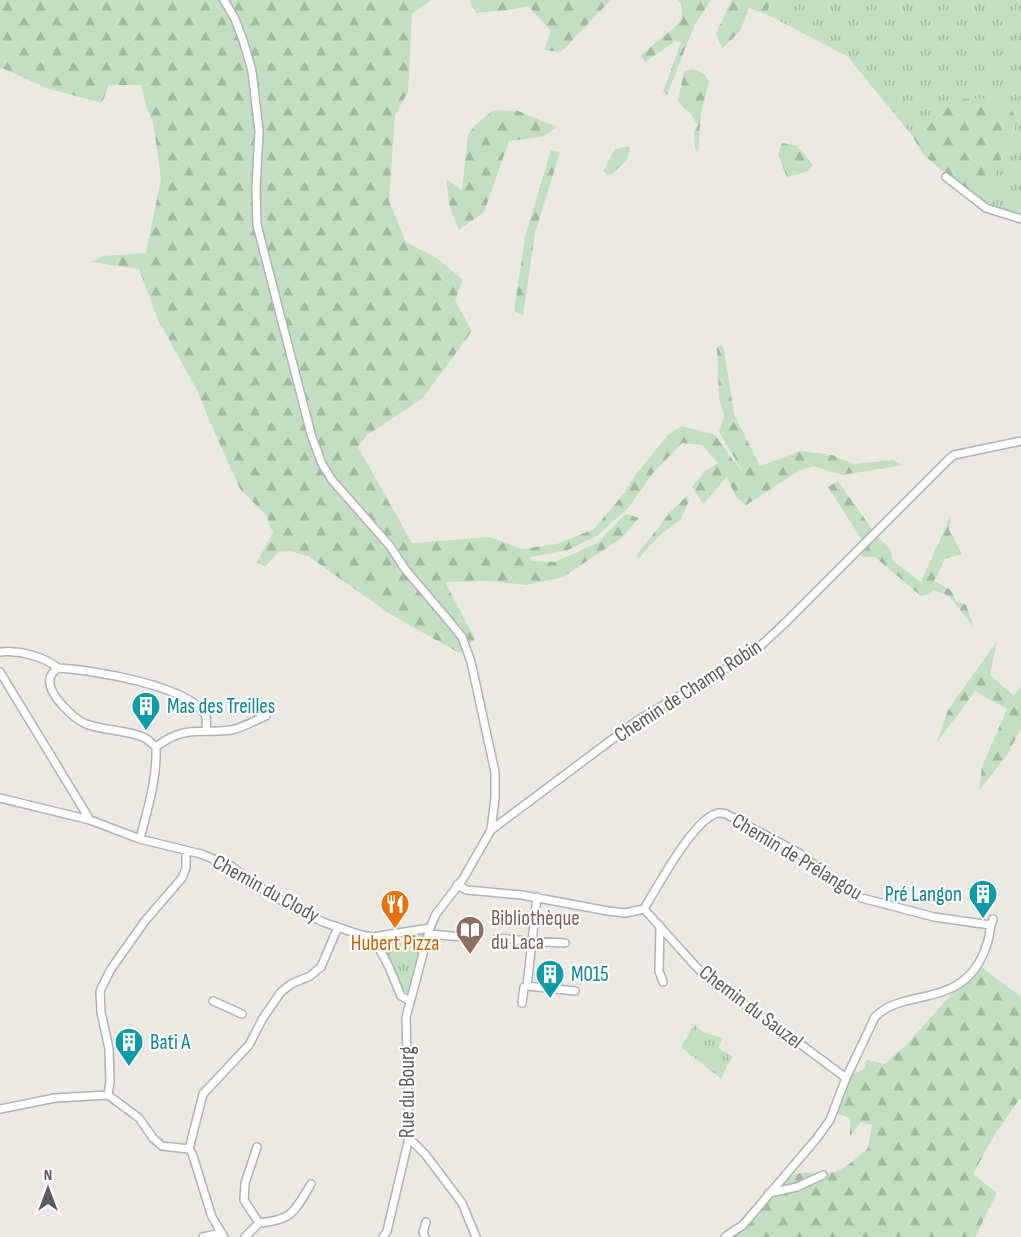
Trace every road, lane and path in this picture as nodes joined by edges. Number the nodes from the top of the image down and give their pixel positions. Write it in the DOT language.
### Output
graph roads {
  1 [pos="224,0"];
  2 [pos="946,177"];
  3 [pos="1021,219"];
  4 [pos="1021,441"];
  5 [pos="0,652"];
  6 [pos="58,668"];
  7 [pos="0,672"];
  8 [pos="266,716"];
  9 [pos="206,730"];
  10 [pos="156,747"];
  11 [pos="0,798"];
  12 [pos="90,820"];
  13 [pos="491,830"];
  14 [pos="140,839"];
  15 [pos="186,851"];
  16 [pos="458,885"];
  17 [pos="537,897"];
  18 [pos="644,909"];
  19 [pos="660,926"];
  20 [pos="338,927"];
  21 [pos="429,931"];
  22 [pos="373,938"];
  23 [pos="472,938"];
  24 [pos="498,938"];
  25 [pos="533,942"];
  26 [pos="565,943"];
  27 [pos="663,982"];
  28 [pos="527,986"];
  29 [pos="575,991"];
  30 [pos="213,1000"];
  31 [pos="410,1001"];
  32 [pos="522,1004"];
  33 [pos="242,1014"];
  34 [pos="846,1078"];
  35 [pos="108,1095"];
  36 [pos="0,1109"];
  37 [pos="409,1138"];
  38 [pos="257,1147"];
  39 [pos="189,1149"];
  40 [pos="823,1175"];
  41 [pos="312,1184"];
  42 [pos="769,1193"];
  43 [pos="426,1222"];
  44 [pos="259,1223"];
  45 [pos="222,1235"];
  46 [pos="203,1237"];
  47 [pos="245,1237"];
  48 [pos="383,1237"];
  49 [pos="425,1237"];
  50 [pos="476,1237"];
  51 [pos="725,1237"];
  1 -- 13 [label="street"];
  2 -- 3 [label="street"];
  4 -- 13 [label="street, Chemin de Champ Robin"];
  5 -- 6 [label="street"];
  6 -- 9 [label="street"];
  6 -- 10 [label="street"];
  7 -- 12 [label="street"];
  8 -- 9 [label="street"];
  9 -- 10 [label="street"];
  10 -- 14 [label="street"];
  11 -- 12 [label="street, Chemin du Clody"];
  12 -- 14 [label="street, Chemin du Clody"];
  13 -- 16 [label="street, Rue du Bourg"];
  14 -- 15 [label="street, Chemin du Clody"];
  15 -- 20 [label="street, Chemin du Clody"];
  15 -- 35 [label="street"];
  16 -- 17 [label="street"];
  16 -- 21 [label="street, Rue du Bourg"];
  17 -- 18 [label="street"];
  17 -- 25 [label="street"];
  18 -- 19 [label="street, Chemin du Sauzel"];
  18 -- 34 [label="street, Chemin de Prélangou"];
  19 -- 27 [label="street"];
  19 -- 34 [label="street, Chemin du Sauzel"];
  20 -- 22 [label="street, Chemin du Clody"];
  20 -- 39 [label="street"];
  21 -- 22 [label="street"];
  21 -- 23 [label="street"];
  21 -- 31 [label="street, Rue du Bourg"];
  22 -- 31 [label="street"];
  24 -- 25 [label="street"];
  25 -- 26 [label="street"];
  25 -- 28 [label="street"];
  28 -- 29 [label="street"];
  28 -- 32 [label="street"];
  30 -- 33 [label="street"];
  31 -- 37 [label="street, Rue du Bourg"];
  34 -- 42 [label="street"];
  35 -- 36 [label="street"];
  35 -- 39 [label="street"];
  37 -- 48 [label="street, Rue du Bourg"];
  37 -- 50 [label="street"];
  38 -- 44 [label="street"];
  39 -- 45 [label="street"];
  40 -- 42 [label="street"];
  41 -- 44 [label="street"];
  42 -- 51 [label="street"];
  43 -- 49 [label="street"];
  44 -- 47 [label="street"];
  45 -- 46 [label="street"];
}
